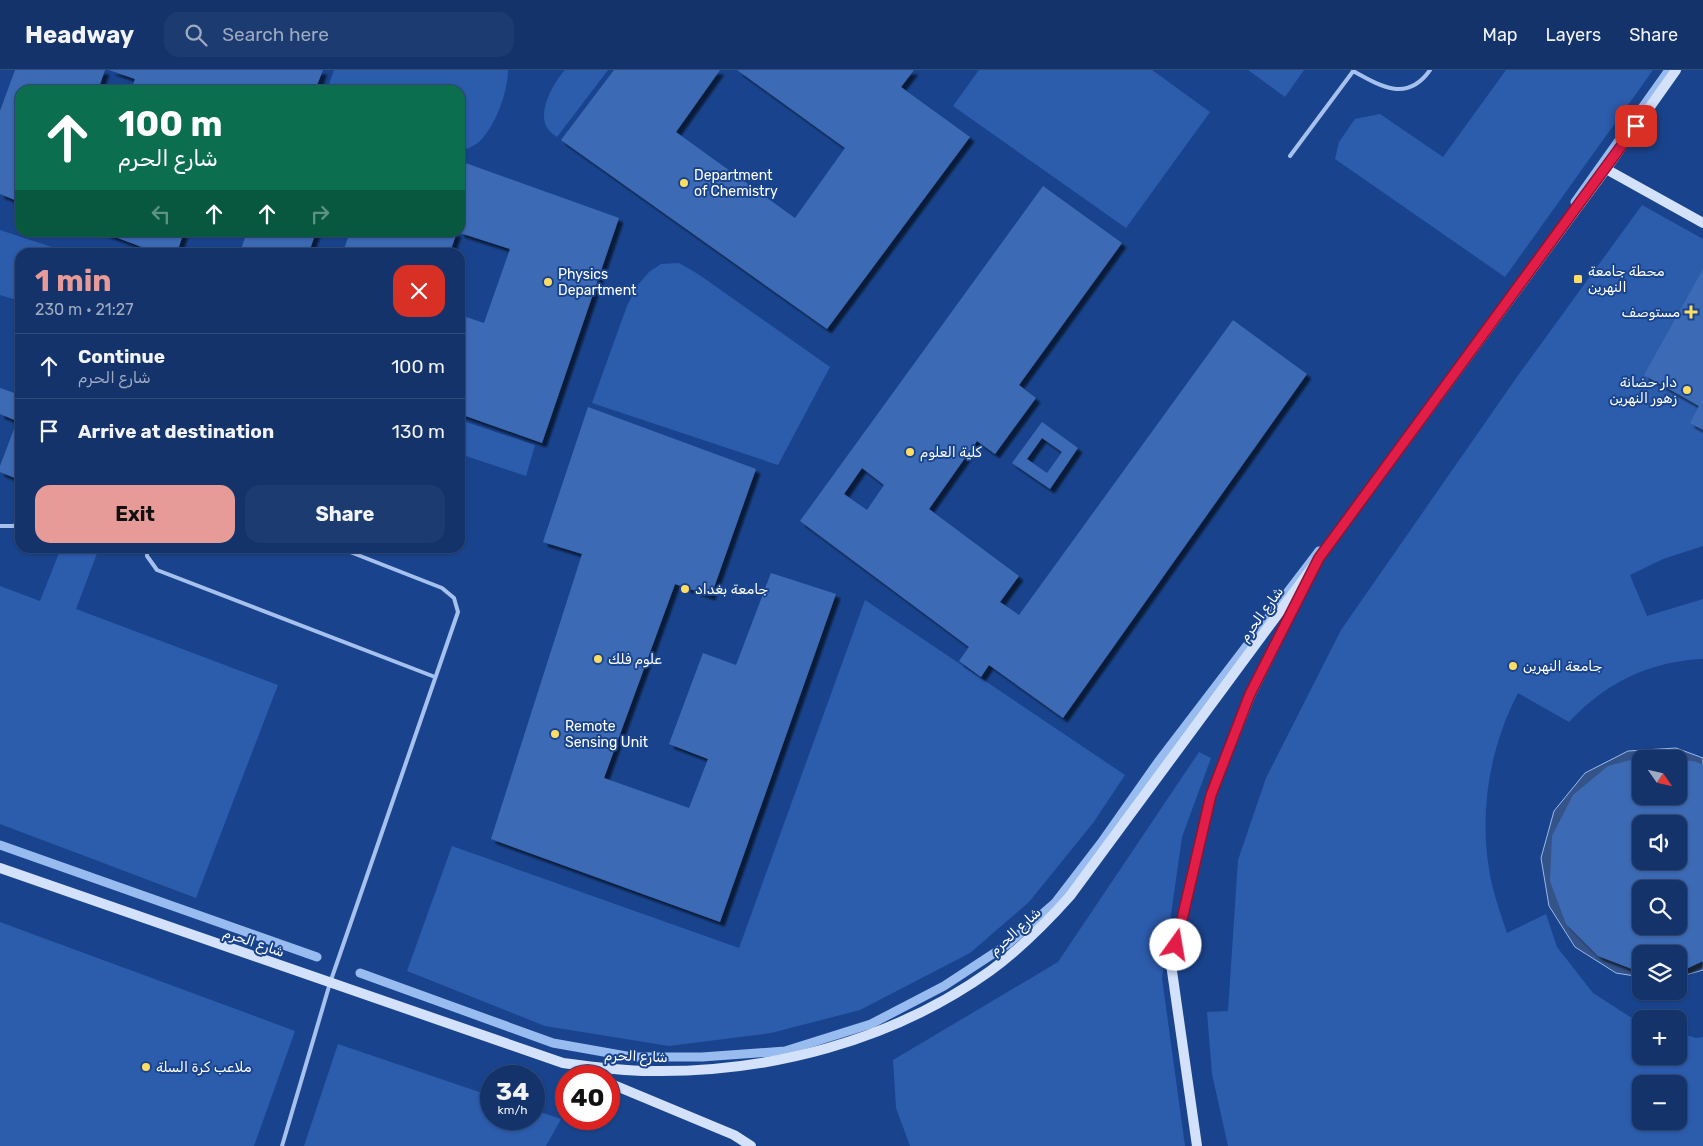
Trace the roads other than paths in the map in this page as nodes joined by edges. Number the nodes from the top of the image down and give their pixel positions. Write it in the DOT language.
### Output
graph roads {
  1 [pos="1430,70"];
  2 [pos="1676,70"];
  3 [pos="1353,71"];
  4 [pos="1290,156"];
  5 [pos="1606,169"];
  6 [pos="1703,223"];
  7 [pos="15,525"];
  8 [pos="0,526"];
  9 [pos="147,553"];
  10 [pos="353,553"];
  11 [pos="1319,558"];
  12 [pos="435,677"];
  13 [pos="0,868"];
  14 [pos="330,983"];
  15 [pos="563,1064"];
  16 [pos="620,1087"];
  17 [pos="282,1146"];
  18 [pos="751,1146"];
  19 [pos="1197,1146"];
  1 -- 3 [label="lane"];
  2 -- 5 [label="street, شارع الحرم"];
  3 -- 4 [label="lane"];
  5 -- 6 [label="street"];
  5 -- 11 [label="street, شارع الحرم"];
  7 -- 8 [label="lane"];
  9 -- 12 [label="lane"];
  10 -- 12 [label="lane"];
  11 -- 15 [label="street, شارع الحرم"];
  11 -- 19 [label="street"];
  12 -- 14 [label="lane"];
  13 -- 14 [label="street, شارع الحرم"];
  14 -- 15 [label="street, شارع الحرم"];
  14 -- 17 [label="lane"];
  16 -- 18 [label="street"];
}
